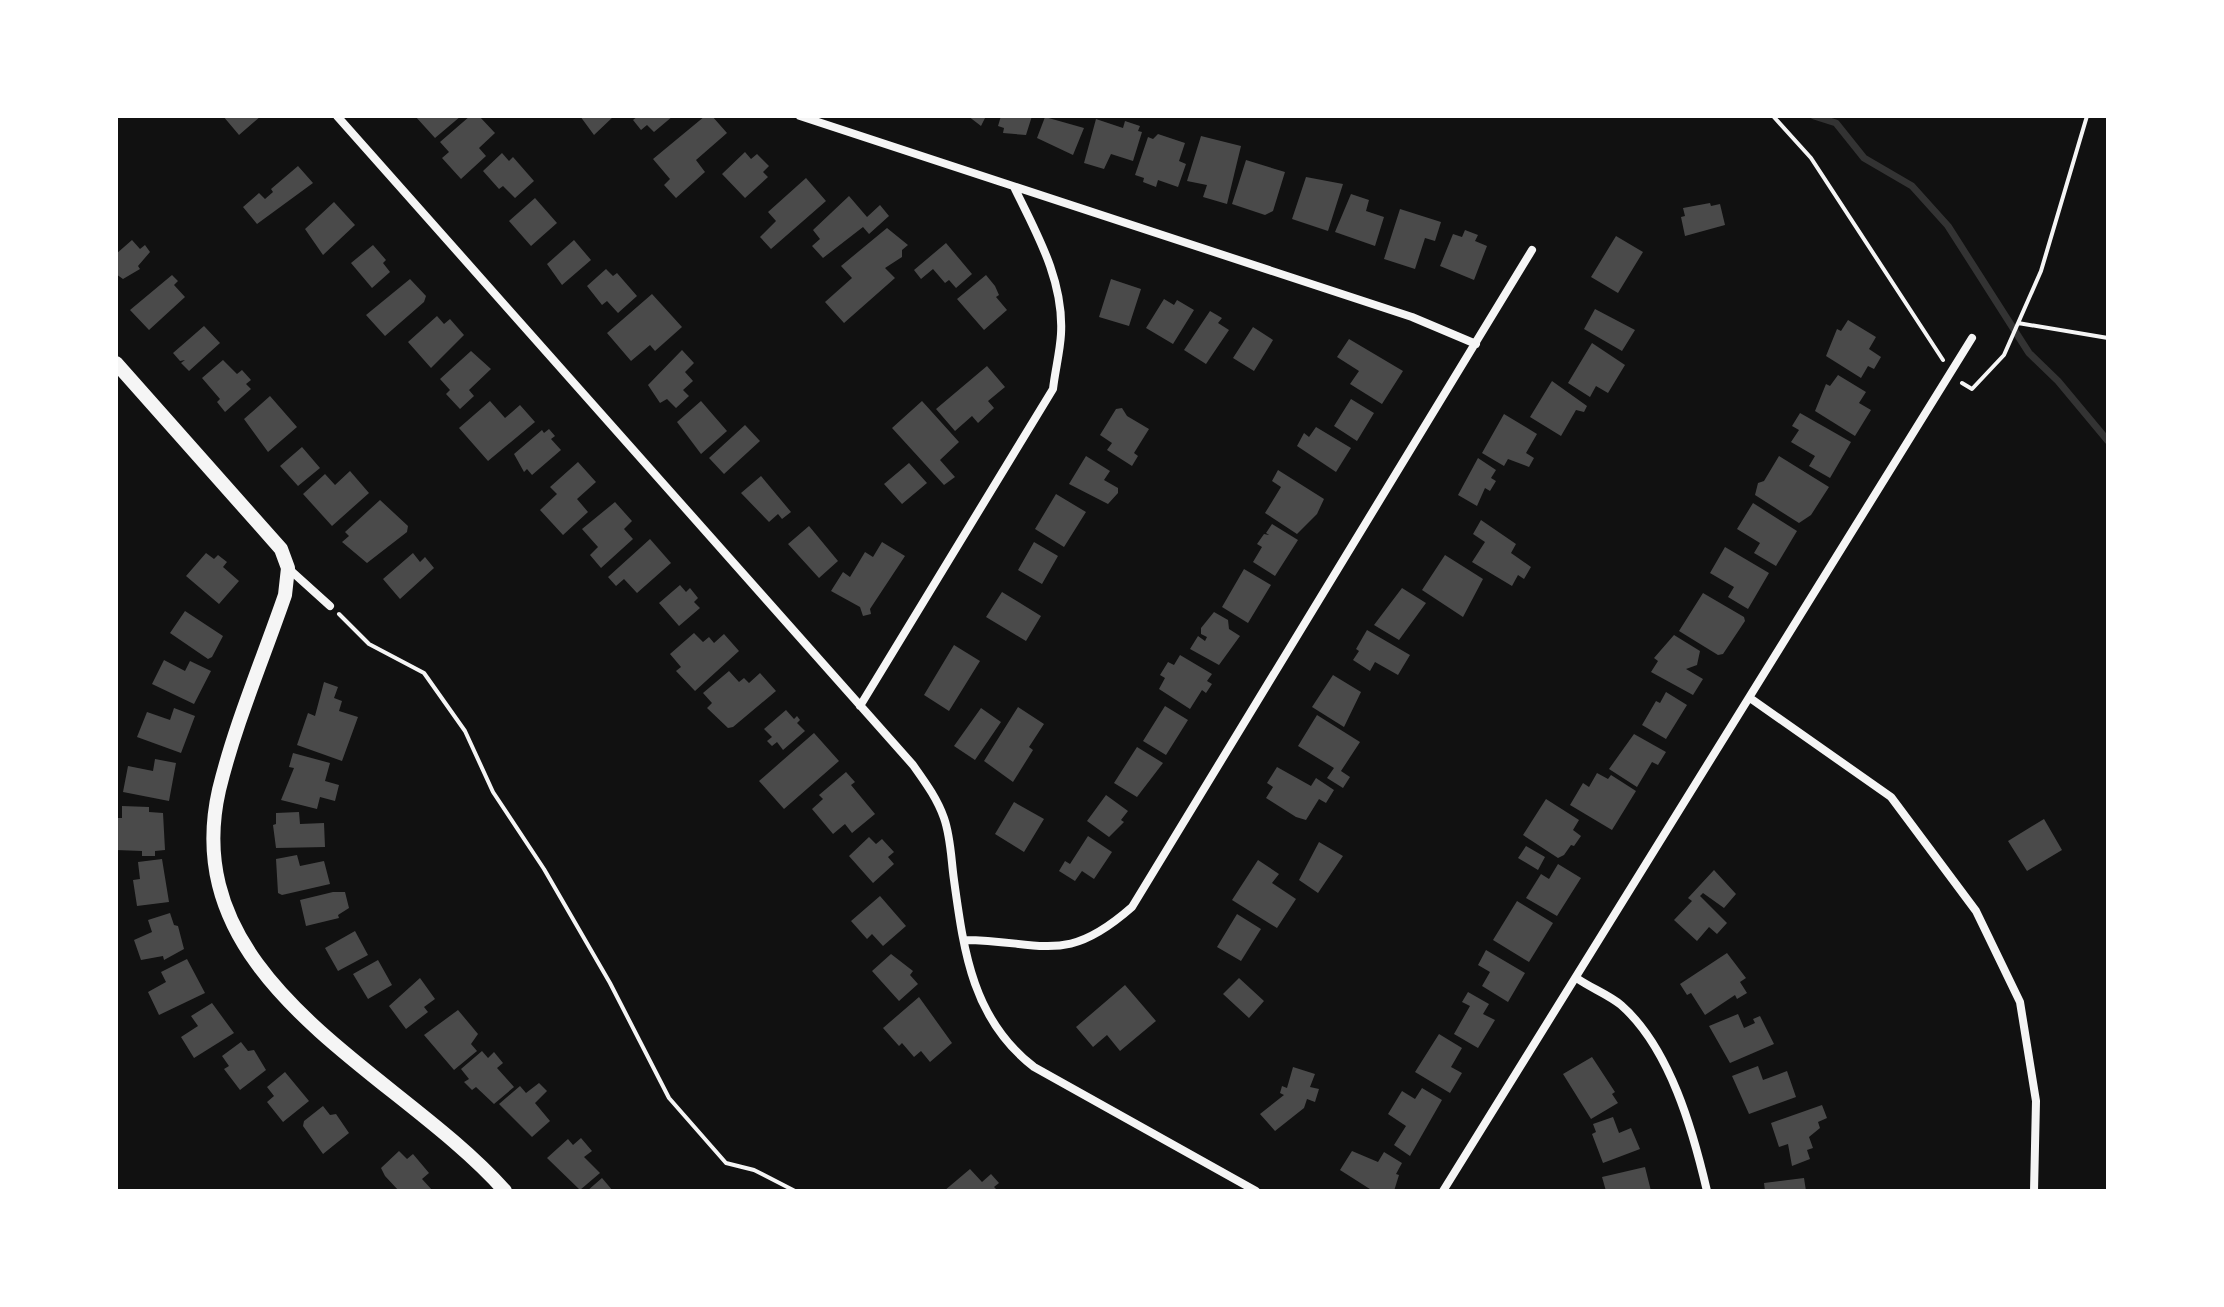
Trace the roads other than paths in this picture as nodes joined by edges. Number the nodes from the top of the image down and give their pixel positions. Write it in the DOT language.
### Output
graph roads {
  1 [pos="337,116"];
  2 [pos="800,116"];
  3 [pos="1015,189"];
  4 [pos="1532,250"];
  5 [pos="1972,338"];
  6 [pos="1476,344"];
  7 [pos="116,363"];
  8 [pos="288,568"];
  9 [pos="330,606"];
  10 [pos="1750,698"];
  11 [pos="860,706"];
  12 [pos="965,940"];
  13 [pos="1578,979"];
  14 [pos="505,1191"];
  15 [pos="1256,1191"];
  16 [pos="1443,1191"];
  17 [pos="1707,1191"];
  18 [pos="2034,1191"];
  1 -- 11 [label="street"];
  2 -- 3 [label="street"];
  3 -- 6 [label="street"];
  3 -- 11 [label="street"];
  4 -- 6 [label="street"];
  5 -- 10 [label="street"];
  6 -- 12 [label="street"];
  7 -- 8 [label="street"];
  8 -- 9 [label="street"];
  8 -- 14 [label="street"];
  10 -- 13 [label="street"];
  10 -- 18 [label="street"];
  11 -- 12 [label="street"];
  12 -- 15 [label="street"];
  13 -- 16 [label="street"];
  13 -- 17 [label="street"];
}
